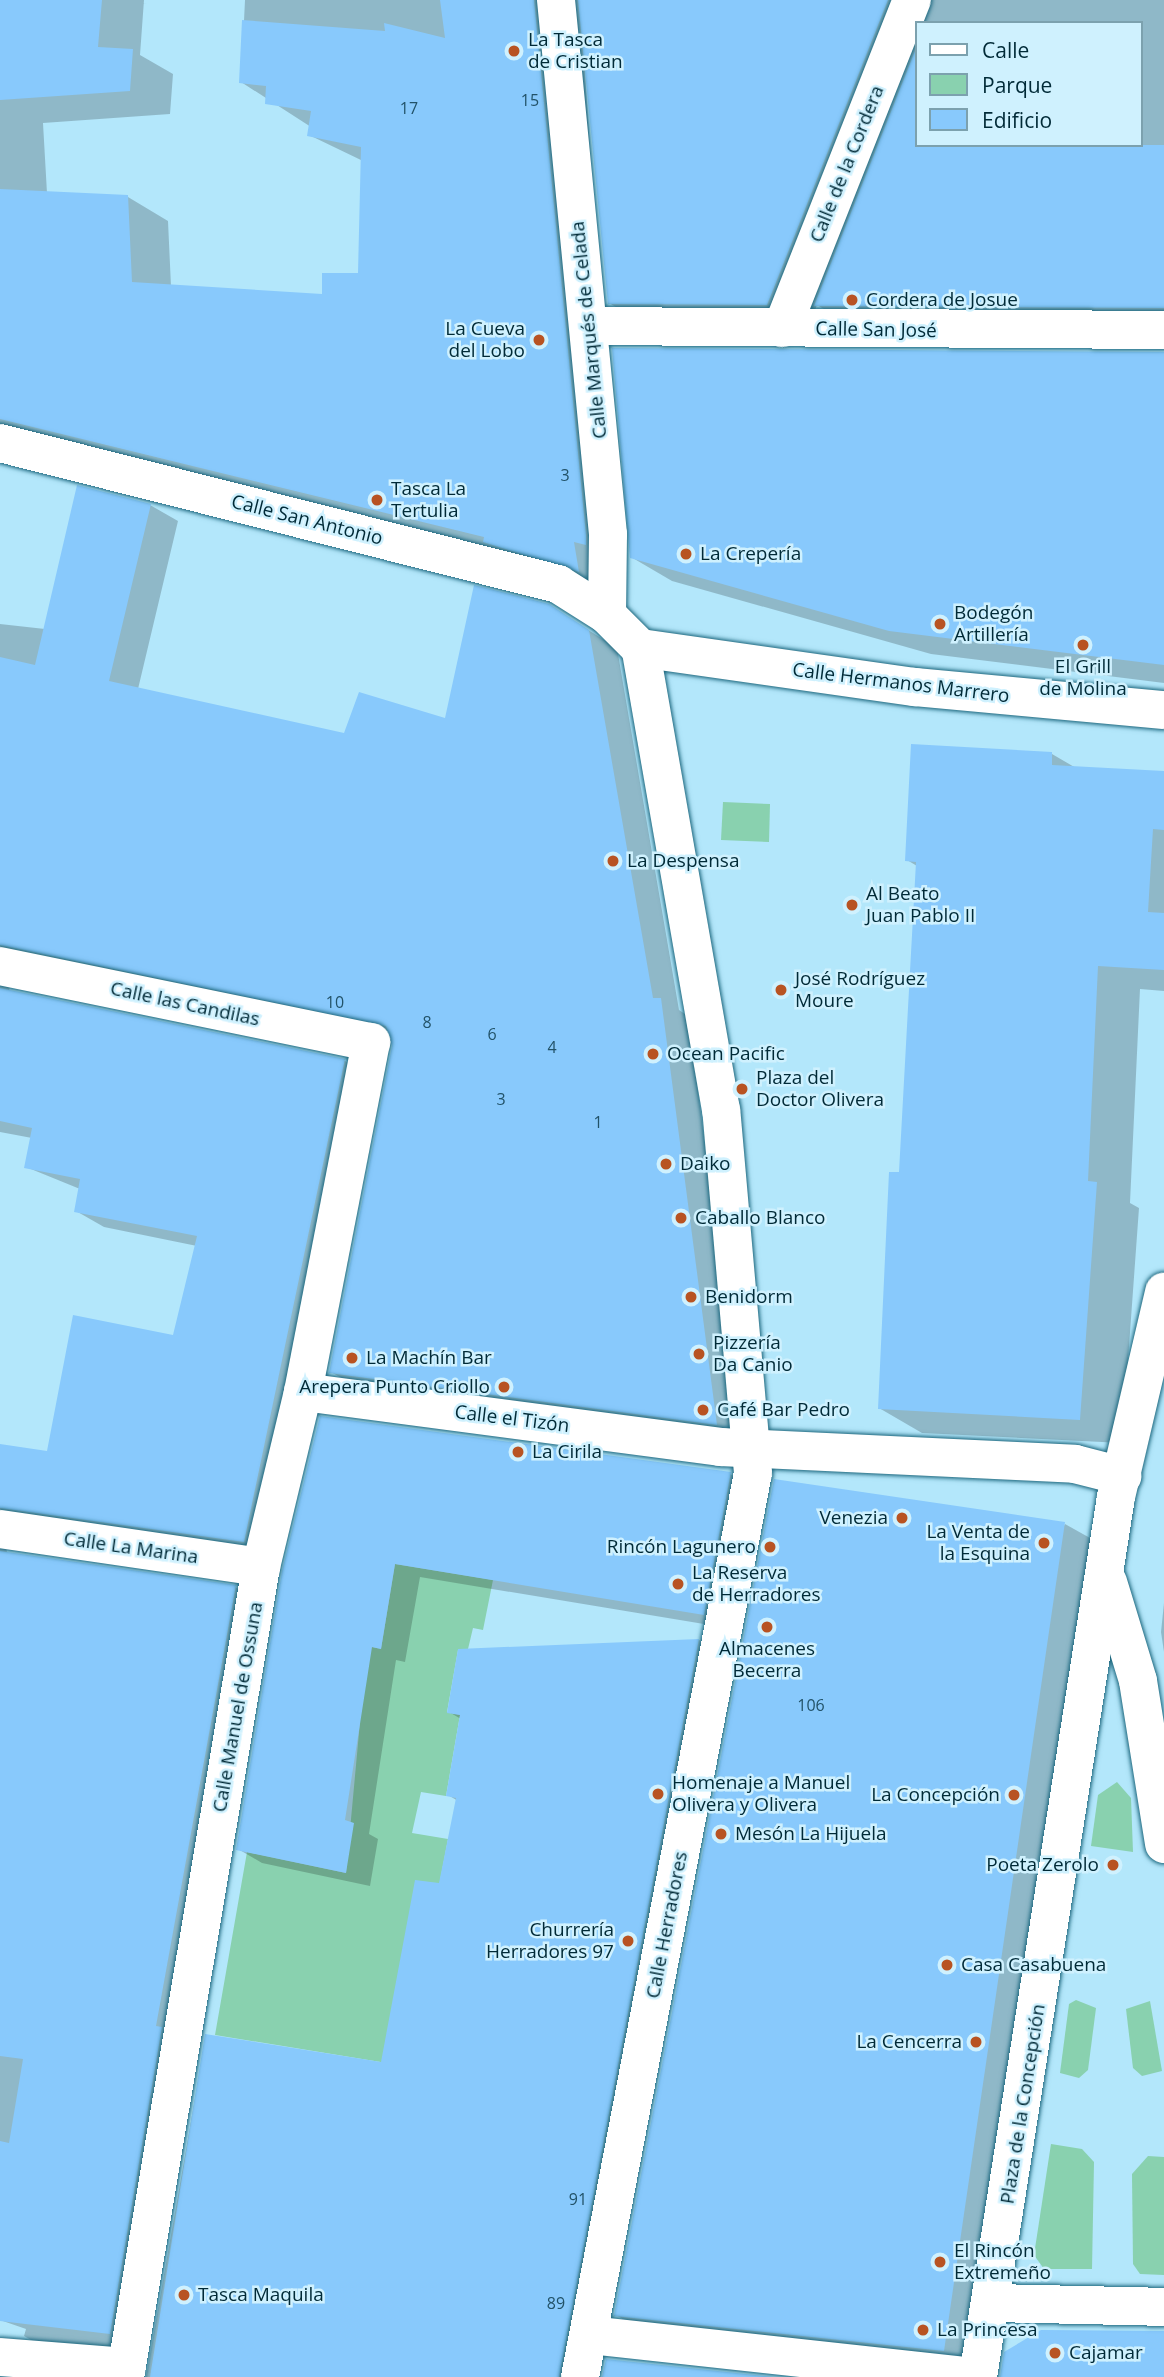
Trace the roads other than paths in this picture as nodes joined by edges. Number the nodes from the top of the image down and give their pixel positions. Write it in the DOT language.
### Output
graph roads {
  1 [pos="556,0"];
  2 [pos="912,0"];
  3 [pos="589,327"];
  4 [pos="782,328"];
  5 [pos="1164,330"];
  6 [pos="0,443"];
  7 [pos="607,615"];
  8 [pos="640,648"];
  9 [pos="1164,710"];
  10 [pos="0,966"];
  11 [pos="371,1042"];
  12 [pos="1164,1292"];
  13 [pos="1160,1330"];
  14 [pos="303,1392"];
  15 [pos="742,1456"];
  16 [pos="1122,1476"];
  17 [pos="0,1529"];
  18 [pos="261,1567"];
  19 [pos="1105,1573"];
  20 [pos="1164,1844"];
  21 [pos="993,2303"];
  22 [pos="1164,2306"];
  23 [pos="589,2335"];
  24 [pos="0,2357"];
  25 [pos="126,2372"];
  26 [pos="580,2377"];
  27 [pos="978,2377"];
  1 -- 3 [label="street, Calle Marqués de Celada"];
  2 -- 4 [label="street, Calle de la Cordera"];
  3 -- 4 [label="street, Calle San José"];
  3 -- 7 [label="street, Calle Marqués de Celada"];
  4 -- 5 [label="street, Calle San José"];
  6 -- 7 [label="street, Calle San Antonio"];
  7 -- 8 [label="street"];
  8 -- 9 [label="street, Calle Hermanos Marrero"];
  8 -- 15 [label="street"];
  10 -- 11 [label="street, Calle las Candilas"];
  11 -- 14 [label="street, Calle Manuel de Ossuna"];
  12 -- 13 [label="street, Plaza de la Concepción"];
  13 -- 16 [label="street, Plaza de la Concepción"];
  14 -- 15 [label="street, Calle el Tizón"];
  14 -- 18 [label="street, Calle Manuel de Ossuna"];
  15 -- 16 [label="street"];
  15 -- 23 [label="street, Calle Herradores"];
  16 -- 19 [label="street, Plaza de la Concepción"];
  17 -- 18 [label="street, Calle La Marina"];
  18 -- 25 [label="street, Calle Manuel de Ossuna"];
  19 -- 20 [label="street, Plaza de la Concepción"];
  19 -- 21 [label="street, Plaza de la Concepción"];
  21 -- 22 [label="street"];
  21 -- 27 [label="street, Plaza de la Concepción"];
  23 -- 26 [label="street, Calle Herradores"];
  23 -- 27 [label="street"];
  24 -- 25 [label="street"];
}
